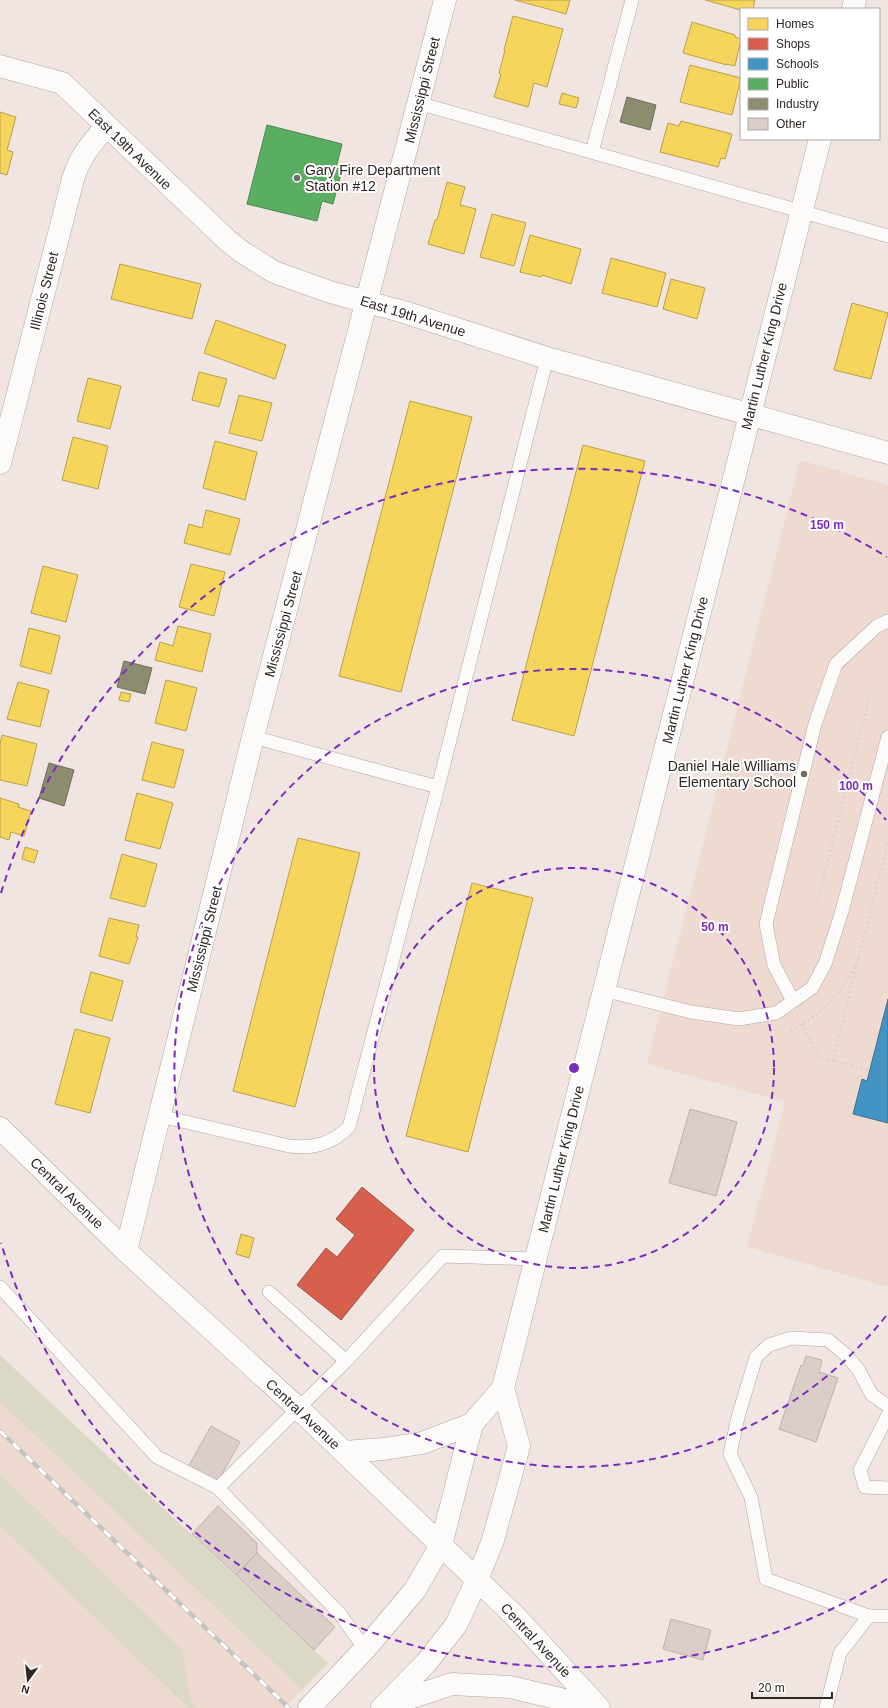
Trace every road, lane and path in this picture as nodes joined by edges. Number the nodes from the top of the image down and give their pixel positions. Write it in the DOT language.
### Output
graph roads {
  1 [pos="445,0"];
  2 [pos="632,0"];
  3 [pos="0,66"];
  4 [pos="418,104"];
  5 [pos="106,127"];
  6 [pos="820,140"];
  7 [pos="592,152"];
  8 [pos="801,211"];
  9 [pos="888,236"];
  10 [pos="367,302"];
  11 [pos="547,358"];
  12 [pos="750,414"];
  13 [pos="888,453"];
  14 [pos="0,464"];
  15 [pos="888,621"];
  16 [pos="870,696"];
  17 [pos="253,737"];
  18 [pos="888,737"];
  19 [pos="438,787"];
  20 [pos="843,802"];
  21 [pos="847,803"];
  22 [pos="888,842"];
  23 [pos="818,900"];
  24 [pos="603,990"];
  25 [pos="793,1001"];
  26 [pos="802,1024"];
  27 [pos="833,1061"];
  28 [pos="870,1070"];
  29 [pos="160,1116"];
  30 [pos="0,1128"];
  31 [pos="126,1250"];
  32 [pos="535,1259"];
  33 [pos="0,1287"];
  34 [pos="269,1292"];
  35 [pos="346,1361"];
  36 [pos="503,1388"];
  37 [pos="888,1406"];
  38 [pos="299,1409"];
  39 [pos="888,1414"];
  40 [pos="472,1424"];
  41 [pos="344,1452"];
  42 [pos="218,1488"];
  43 [pos="888,1488"];
  44 [pos="441,1545"];
  45 [pos="478,1580"];
  46 [pos="869,1616"];
  47 [pos="888,1616"];
  48 [pos="365,1649"];
  49 [pos="310,1708"];
  50 [pos="382,1708"];
  51 [pos="599,1708"];
  52 [pos="826,1708"];
  1 -- 4 [label="main road, Mississippi Street"];
  2 -- 7 [label="lane"];
  3 -- 5 [label="main road, East 19th Avenue"];
  4 -- 7 [label="lane"];
  4 -- 10 [label="main road, Mississippi Street"];
  5 -- 10 [label="main road, East 19th Avenue"];
  5 -- 14 [label="main road, Illinois Street"];
  6 -- 8 [label="main road, Martin Luther King Drive"];
  7 -- 8 [label="lane"];
  8 -- 9 [label="lane"];
  8 -- 12 [label="main road, Martin Luther King Drive"];
  10 -- 11 [label="main road, East 19th Avenue"];
  10 -- 17 [label="main road, Mississippi Street"];
  11 -- 12 [label="main road, East 19th Avenue"];
  11 -- 19 [label="lane"];
  12 -- 13 [label="main road, East 19th Avenue"];
  12 -- 24 [label="main road, Martin Luther King Drive"];
  15 -- 25 [label="lane"];
  16 -- 20 [label="path"];
  17 -- 19 [label="lane"];
  17 -- 29 [label="main road, Mississippi Street"];
  18 -- 25 [label="lane"];
  19 -- 29 [label="lane"];
  20 -- 21 [label="path"];
  20 -- 23 [label="path"];
  22 -- 27 [label="path"];
  24 -- 25 [label="lane"];
  24 -- 32 [label="main road, Martin Luther King Drive"];
  26 -- 27 [label="path"];
  27 -- 28 [label="path"];
  29 -- 31 [label="main road, Mississippi Street"];
  30 -- 31 [label="main road, Central Avenue"];
  31 -- 38 [label="main road, Central Avenue"];
  32 -- 35 [label="lane"];
  32 -- 36 [label="main road, Martin Luther King Drive"];
  33 -- 42 [label="lane"];
  34 -- 35 [label="lane"];
  35 -- 38 [label="lane"];
  36 -- 40 [label="main road, Martin Luther King Drive"];
  36 -- 45 [label="main road, Martin Luther King Drive"];
  37 -- 46 [label="lane"];
  38 -- 41 [label="main road, Central Avenue"];
  38 -- 42 [label="lane"];
  39 -- 43 [label="lane"];
  40 -- 41 [label="main road"];
  40 -- 44 [label="main road, Martin Luther King Drive"];
  41 -- 44 [label="main road, Central Avenue"];
  42 -- 48 [label="lane"];
  44 -- 45 [label="main road, Central Avenue"];
  44 -- 48 [label="main road, Martin Luther King Drive"];
  45 -- 50 [label="main road, Martin Luther King Drive"];
  45 -- 51 [label="main road, Central Avenue"];
  46 -- 47 [label="lane"];
  46 -- 52 [label="lane"];
  48 -- 49 [label="main road, Martin Luther King Drive"];
  50 -- 51 [label="main road"];
}
